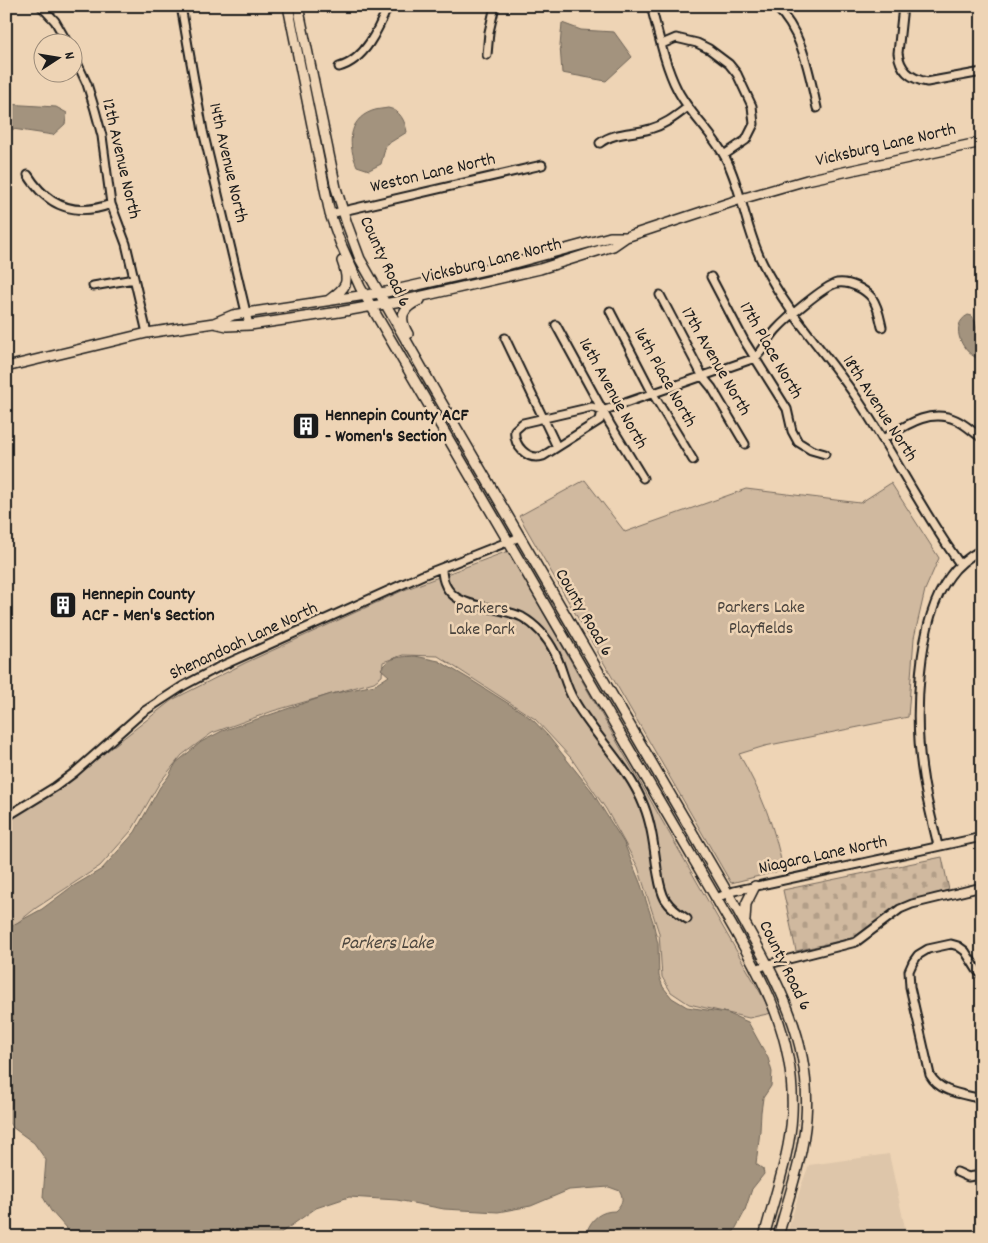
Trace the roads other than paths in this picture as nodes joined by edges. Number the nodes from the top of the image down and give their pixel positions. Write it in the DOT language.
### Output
graph roads {
  1 [pos="41,6"];
  2 [pos="181,6"];
  3 [pos="288,6"];
  4 [pos="298,6"];
  5 [pos="388,6"];
  6 [pos="495,6"];
  7 [pos="651,6"];
  8 [pos="775,6"];
  9 [pos="904,6"];
  10 [pos="61,32"];
  11 [pos="662,44"];
  12 [pos="487,55"];
  13 [pos="339,67"];
  14 [pos="82,73"];
  15 [pos="979,73"];
  16 [pos="688,106"];
  17 [pos="816,108"];
  18 [pos="982,142"];
  19 [pos="600,143"];
  20 [pos="724,155"];
  21 [pos="542,165"];
  22 [pos="28,175"];
  23 [pos="740,199"];
  24 [pos="111,204"];
  25 [pos="342,210"];
  26 [pos="331,216"];
  27 [pos="626,237"];
  28 [pos="711,277"];
  29 [pos="134,279"];
  30 [pos="93,286"];
  31 [pos="378,293"];
  32 [pos="434,294"];
  33 [pos="660,294"];
  34 [pos="364,295"];
  35 [pos="328,301"];
  36 [pos="384,304"];
  37 [pos="370,307"];
  38 [pos="610,311"];
  39 [pos="246,313"];
  40 [pos="793,314"];
  41 [pos="214,323"];
  42 [pos="249,325"];
  43 [pos="556,325"];
  44 [pos="882,327"];
  45 [pos="147,333"];
  46 [pos="505,338"];
  47 [pos="755,358"];
  48 [pos="6,367"];
  49 [pos="703,377"];
  50 [pos="432,386"];
  51 [pos="653,394"];
  52 [pos="602,411"];
  53 [pos="543,419"];
  54 [pos="982,438"];
  55 [pos="883,439"];
  56 [pos="745,444"];
  57 [pos="558,447"];
  58 [pos="825,454"];
  59 [pos="693,460"];
  60 [pos="643,478"];
  61 [pos="520,537"];
  62 [pos="508,542"];
  63 [pos="982,549"];
  64 [pos="960,564"];
  65 [pos="442,568"];
  66 [pos="6,817"];
  67 [pos="982,837"];
  68 [pos="938,846"];
  69 [pos="755,886"];
  70 [pos="982,888"];
  71 [pos="728,893"];
  72 [pos="716,898"];
  73 [pos="687,919"];
  74 [pos="745,923"];
  75 [pos="769,964"];
  76 [pos="756,969"];
  77 [pos="982,975"];
  78 [pos="982,1099"];
  79 [pos="957,1172"];
  80 [pos="982,1175"];
  81 [pos="764,1237"];
  82 [pos="778,1237"];
  1 -- 10 [label="street"];
  2 -- 39 [label="street, 14th Avenue North"];
  3 -- 26 [label="main road, County Road 6"];
  4 -- 25 [label="main road, County Road 6"];
  5 -- 13 [label="street"];
  6 -- 12 [label="street"];
  7 -- 11 [label="street, 18th Avenue North"];
  8 -- 17 [label="street"];
  9 -- 15 [label="street"];
  11 -- 16 [label="street, 18th Avenue North"];
  11 -- 20 [label="street"];
  14 -- 24 [label="street, 12th Avenue North"];
  16 -- 19 [label="street"];
  16 -- 20 [label="street, 18th Avenue North"];
  18 -- 23 [label="main road, Vicksburg Lane North"];
  20 -- 23 [label="street, 18th Avenue North"];
  21 -- 25 [label="street, Weston Lane North"];
  22 -- 24 [label="street"];
  23 -- 27 [label="main road, Vicksburg Lane North"];
  23 -- 40 [label="street, 18th Avenue North"];
  24 -- 29 [label="street, 12th Avenue North"];
  25 -- 26 [label="street, Weston Lane North"];
  25 -- 31 [label="main road, County Road 6"];
  26 -- 34 [label="main road, County Road 6"];
  26 -- 35 [label="main road"];
  27 -- 31 [label="main road, Vicksburg Lane North"];
  27 -- 32 [label="main road, Vicksburg Lane North"];
  28 -- 47 [label="street, 17th Place North"];
  29 -- 30 [label="street"];
  29 -- 45 [label="street, 12th Avenue North"];
  31 -- 34 [label="main road, Vicksburg Lane North"];
  31 -- 36 [label="main road, County Road 6"];
  32 -- 36 [label="main road, Vicksburg Lane North"];
  32 -- 50 [label="main road"];
  33 -- 49 [label="street, 17th Avenue North"];
  34 -- 35 [label="main road, Vicksburg Lane North"];
  34 -- 37 [label="main road, County Road 6"];
  35 -- 39 [label="main road, Vicksburg Lane North"];
  36 -- 37 [label="main road, Vicksburg Lane North"];
  36 -- 50 [label="main road, County Road 6"];
  37 -- 42 [label="main road, Vicksburg Lane North"];
  37 -- 62 [label="main road, County Road 6"];
  38 -- 51 [label="street, 16th Place North"];
  39 -- 41 [label="main road, Vicksburg Lane North"];
  39 -- 42 [label="street, 14th Avenue North"];
  40 -- 44 [label="street"];
  40 -- 47 [label="street"];
  40 -- 55 [label="street, 18th Avenue North"];
  41 -- 42 [label="main road, Vicksburg Lane North"];
  41 -- 45 [label="main road, Vicksburg Lane North"];
  43 -- 52 [label="street, 16th Avenue North"];
  45 -- 48 [label="main road, Vicksburg Lane North"];
  46 -- 53 [label="street"];
  47 -- 49 [label="street"];
  47 -- 58 [label="street, 17th Place North"];
  49 -- 51 [label="street"];
  49 -- 56 [label="street, 17th Avenue North"];
  50 -- 61 [label="main road, County Road 6"];
  51 -- 52 [label="street"];
  51 -- 59 [label="street, 16th Place North"];
  52 -- 53 [label="street"];
  52 -- 57 [label="street"];
  52 -- 60 [label="street, 16th Avenue North"];
  53 -- 57 [label="street"];
  53 -- 57 [label="street"];
  54 -- 55 [label="street"];
  55 -- 64 [label="street, 18th Avenue North"];
  61 -- 62 [label="street, Shenandoah Lane North"];
  61 -- 71 [label="main road, County Road 6"];
  62 -- 65 [label="street, Shenandoah Lane North"];
  62 -- 72 [label="main road, County Road 6"];
  63 -- 64 [label="street"];
  64 -- 68 [label="street"];
  65 -- 66 [label="street, Shenandoah Lane North"];
  65 -- 73 [label="street"];
  67 -- 68 [label="street, Niagara Lane North"];
  68 -- 69 [label="street, Niagara Lane North"];
  69 -- 71 [label="street, Niagara Lane North"];
  69 -- 74 [label="main road"];
  70 -- 75 [label="street"];
  71 -- 72 [label="street, Niagara Lane North"];
  71 -- 74 [label="main road, County Road 6"];
  72 -- 76 [label="main road, County Road 6"];
  74 -- 75 [label="main road, County Road 6"];
  75 -- 76 [label="street"];
  75 -- 82 [label="main road, County Road 6"];
  76 -- 81 [label="main road, County Road 6"];
  77 -- 78 [label="street"];
  79 -- 80 [label="street"];
}
